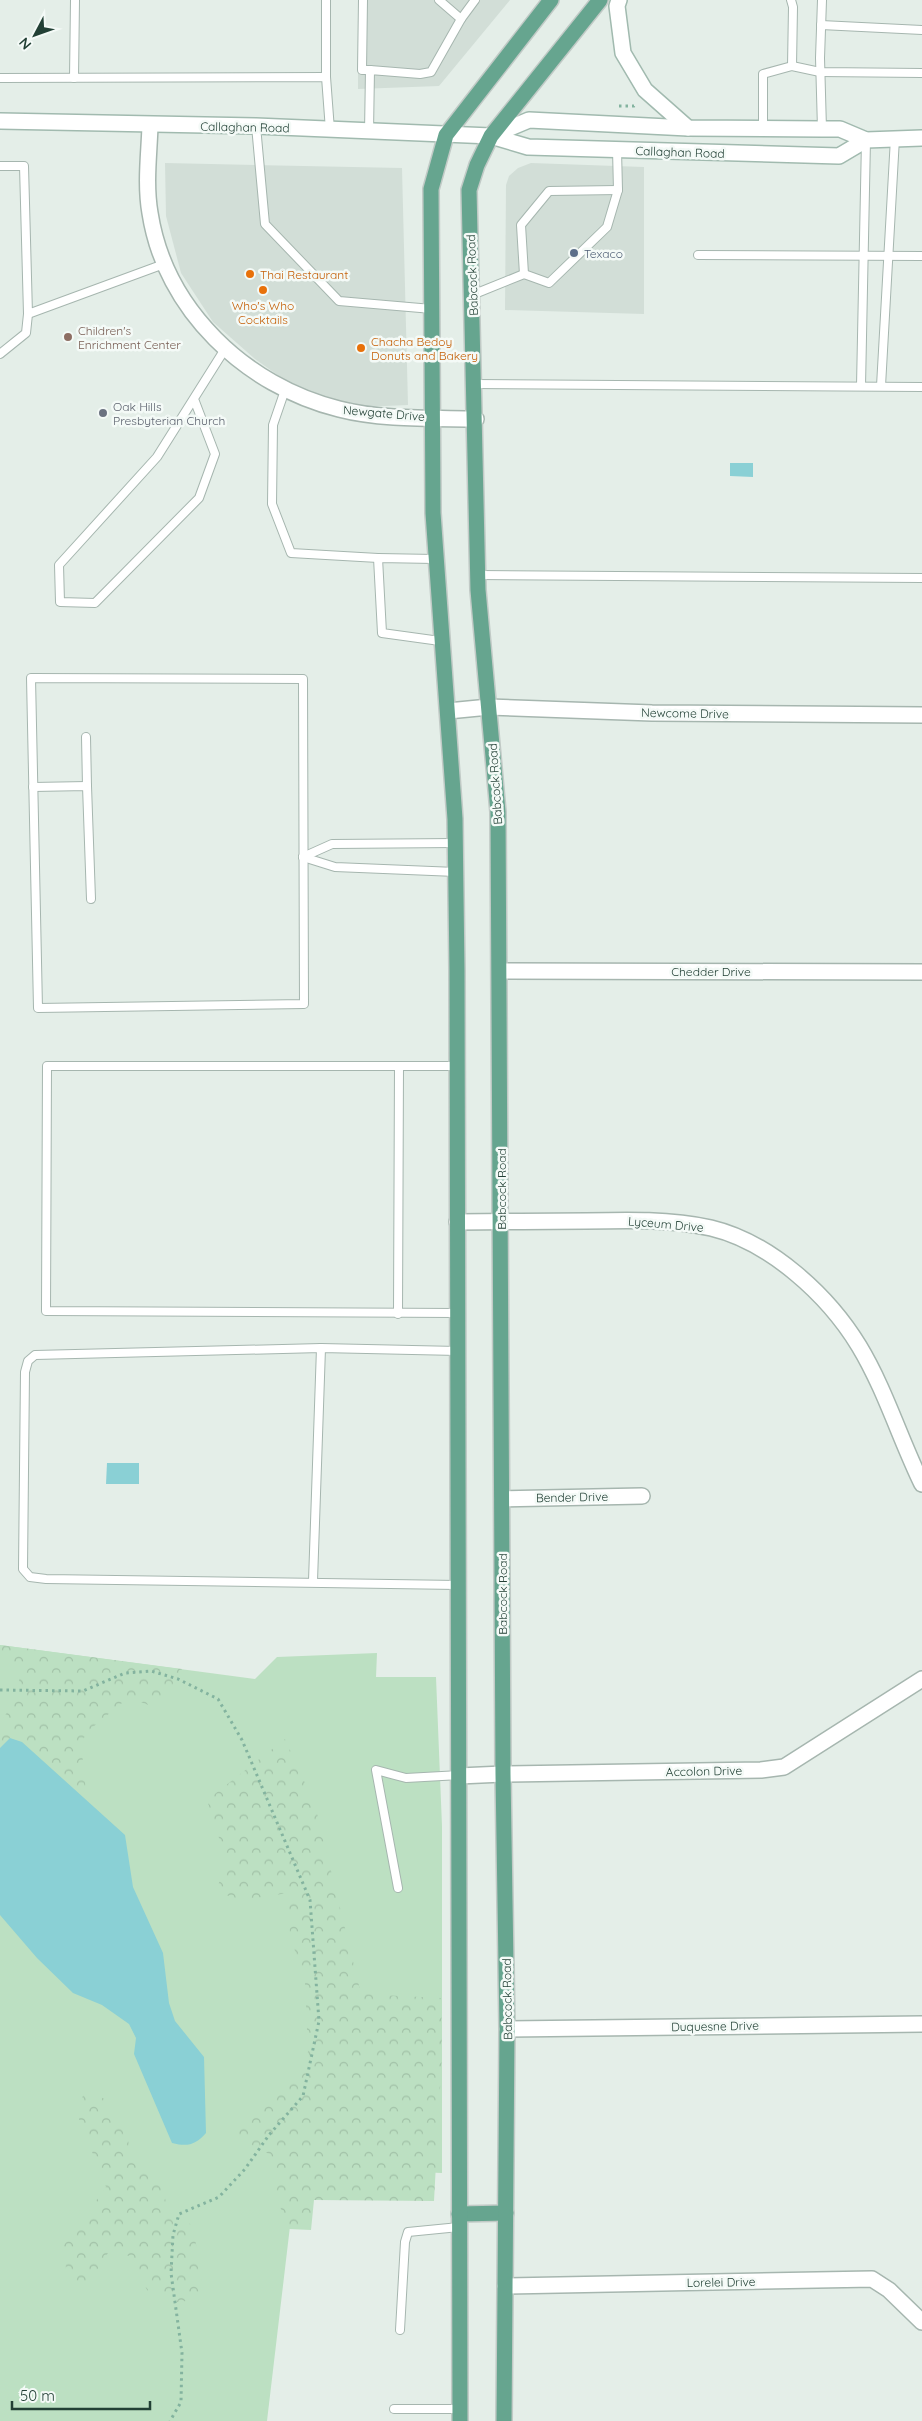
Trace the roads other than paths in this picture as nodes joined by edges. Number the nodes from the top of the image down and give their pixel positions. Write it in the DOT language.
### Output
graph roads {
  1 [pos="75,0"];
  2 [pos="326,0"];
  3 [pos="363,0"];
  4 [pos="439,0"];
  5 [pos="475,0"];
  6 [pos="551,0"];
  7 [pos="600,0"];
  8 [pos="619,0"];
  9 [pos="791,0"];
  10 [pos="822,0"];
  11 [pos="461,19"];
  12 [pos="821,25"];
  13 [pos="922,30"];
  14 [pos="792,66"];
  15 [pos="370,70"];
  16 [pos="820,72"];
  17 [pos="922,73"];
  18 [pos="326,77"];
  19 [pos="0,78"];
  20 [pos="74,78"];
  21 [pos="0,121"];
  22 [pos="150,126"];
  23 [pos="256,126"];
  24 [pos="688,128"];
  25 [pos="763,128"];
  26 [pos="822,128"];
  27 [pos="330,130"];
  28 [pos="369,132"];
  29 [pos="446,135"];
  30 [pos="491,136"];
  31 [pos="895,138"];
  32 [pos="922,138"];
  33 [pos="866,140"];
  34 [pos="617,150"];
  35 [pos="0,166"];
  36 [pos="618,190"];
  37 [pos="698,255"];
  38 [pos="862,256"];
  39 [pos="888,256"];
  40 [pos="922,256"];
  41 [pos="164,264"];
  42 [pos="524,274"];
  43 [pos="472,295"];
  44 [pos="432,309"];
  45 [pos="28,314"];
  46 [pos="225,349"];
  47 [pos="0,354"];
  48 [pos="474,384"];
  49 [pos="861,386"];
  50 [pos="881,386"];
  51 [pos="922,387"];
  52 [pos="285,390"];
  53 [pos="194,399"];
  54 [pos="432,418"];
  55 [pos="476,418"];
  56 [pos="378,558"];
  57 [pos="435,559"];
  58 [pos="478,575"];
  59 [pos="922,578"];
  60 [pos="440,641"];
  61 [pos="489,707"];
  62 [pos="448,712"];
  63 [pos="922,715"];
  64 [pos="86,737"];
  65 [pos="87,786"];
  66 [pos="33,787"];
  67 [pos="455,843"];
  68 [pos="303,857"];
  69 [pos="456,872"];
  70 [pos="91,899"];
  71 [pos="500,971"];
  72 [pos="922,972"];
  73 [pos="399,1066"];
  74 [pos="457,1066"];
  75 [pos="457,1222"];
  76 [pos="501,1222"];
  77 [pos="458,1313"];
  78 [pos="398,1314"];
  79 [pos="321,1348"];
  80 [pos="458,1351"];
  81 [pos="922,1484"];
  82 [pos="642,1496"];
  83 [pos="502,1499"];
  84 [pos="313,1581"];
  85 [pos="458,1585"];
  86 [pos="922,1679"];
  87 [pos="503,1774"];
  88 [pos="460,1775"];
  89 [pos="398,1888"];
  90 [pos="922,2024"];
  91 [pos="507,2029"];
  92 [pos="506,2213"];
  93 [pos="459,2221"];
  94 [pos="504,2286"];
  95 [pos="922,2322"];
  96 [pos="400,2330"];
  97 [pos="394,2409"];
  98 [pos="460,2415"];
  99 [pos="504,2421"];
  1 -- 20 [label="lane"];
  2 -- 18 [label="lane"];
  3 -- 15 [label="lane"];
  4 -- 11 [label="lane"];
  5 -- 11 [label="lane"];
  6 -- 29 [label="main road"];
  7 -- 30 [label="main road, Babcock Road"];
  8 -- 24 [label="street"];
  9 -- 14 [label="lane"];
  10 -- 12 [label="lane"];
  11 -- 15 [label="lane"];
  12 -- 13 [label="lane"];
  12 -- 16 [label="lane"];
  14 -- 16 [label="lane"];
  14 -- 25 [label="lane"];
  15 -- 28 [label="lane"];
  16 -- 17 [label="lane"];
  16 -- 26 [label="lane"];
  18 -- 20 [label="lane"];
  18 -- 27 [label="lane"];
  19 -- 20 [label="lane"];
  21 -- 22 [label="street, Callaghan Road"];
  22 -- 23 [label="street, Callaghan Road"];
  22 -- 41 [label="street, Newgate Drive"];
  23 -- 27 [label="street, Callaghan Road"];
  23 -- 44 [label="lane"];
  24 -- 25 [label="street, Callaghan Road"];
  24 -- 30 [label="street, Callaghan Road"];
  25 -- 26 [label="street, Callaghan Road"];
  26 -- 33 [label="street, Callaghan Road"];
  27 -- 28 [label="street, Callaghan Road"];
  28 -- 29 [label="street, Callaghan Road"];
  29 -- 30 [label="street, Callaghan Road"];
  29 -- 44 [label="main road"];
  30 -- 34 [label="street, Callaghan Road"];
  30 -- 43 [label="main road, Babcock Road"];
  31 -- 32 [label="street, Callaghan Road"];
  31 -- 33 [label="street, Callaghan Road"];
  31 -- 39 [label="lane"];
  33 -- 34 [label="street, Callaghan Road"];
  33 -- 38 [label="lane"];
  34 -- 36 [label="lane"];
  35 -- 45 [label="lane"];
  36 -- 42 [label="lane"];
  36 -- 42 [label="lane"];
  37 -- 38 [label="lane"];
  38 -- 39 [label="lane"];
  38 -- 49 [label="lane"];
  39 -- 40 [label="lane"];
  39 -- 50 [label="lane"];
  41 -- 45 [label="lane"];
  41 -- 46 [label="street, Newgate Drive"];
  42 -- 43 [label="lane"];
  43 -- 48 [label="main road, Babcock Road"];
  44 -- 54 [label="main road"];
  45 -- 47 [label="lane"];
  46 -- 52 [label="street, Newgate Drive"];
  46 -- 53 [label="lane"];
  48 -- 49 [label="lane"];
  48 -- 55 [label="main road, Babcock Road"];
  49 -- 50 [label="lane"];
  50 -- 51 [label="lane"];
  52 -- 54 [label="street, Newgate Drive"];
  52 -- 56 [label="lane"];
  53 -- 53 [label="lane"];
  54 -- 55 [label="street, Newgate Drive"];
  54 -- 57 [label="main road"];
  55 -- 58 [label="main road, Babcock Road"];
  56 -- 57 [label="lane"];
  56 -- 60 [label="lane"];
  57 -- 60 [label="main road"];
  58 -- 59 [label="lane"];
  58 -- 61 [label="main road, Babcock Road"];
  60 -- 62 [label="main road"];
  61 -- 62 [label="street, Newcome Drive"];
  61 -- 63 [label="street, Newcome Drive"];
  61 -- 71 [label="main road, Babcock Road"];
  62 -- 67 [label="main road"];
  64 -- 65 [label="lane"];
  65 -- 66 [label="lane"];
  65 -- 70 [label="lane"];
  66 -- 68 [label="lane"];
  66 -- 68 [label="lane"];
  67 -- 68 [label="lane"];
  67 -- 69 [label="main road"];
  68 -- 69 [label="lane"];
  69 -- 74 [label="main road"];
  71 -- 72 [label="street, Chedder Drive"];
  71 -- 76 [label="main road, Babcock Road"];
  73 -- 74 [label="lane"];
  73 -- 78 [label="lane"];
  73 -- 78 [label="lane"];
  74 -- 75 [label="main road"];
  75 -- 76 [label="street, Lyceum Drive"];
  75 -- 77 [label="main road"];
  76 -- 81 [label="street, Lyceum Drive"];
  76 -- 83 [label="main road, Babcock Road"];
  77 -- 78 [label="lane"];
  77 -- 80 [label="main road"];
  79 -- 80 [label="lane"];
  79 -- 84 [label="lane"];
  79 -- 84 [label="lane"];
  80 -- 85 [label="main road"];
  82 -- 83 [label="street, Bender Drive"];
  83 -- 87 [label="main road, Babcock Road"];
  84 -- 85 [label="lane"];
  85 -- 88 [label="main road"];
  86 -- 87 [label="street, Accolon Drive"];
  87 -- 88 [label="street, Accolon Drive"];
  87 -- 91 [label="main road, Babcock Road"];
  88 -- 89 [label="lane"];
  88 -- 93 [label="main road"];
  90 -- 91 [label="street, Duquesne Drive"];
  91 -- 92 [label="main road, Babcock Road"];
  92 -- 93 [label="main road"];
  92 -- 94 [label="main road, Babcock Road"];
  93 -- 96 [label="lane"];
  93 -- 98 [label="main road"];
  94 -- 95 [label="street, Lorelei Drive"];
  94 -- 99 [label="main road, Babcock Road"];
  97 -- 98 [label="lane"];
}
